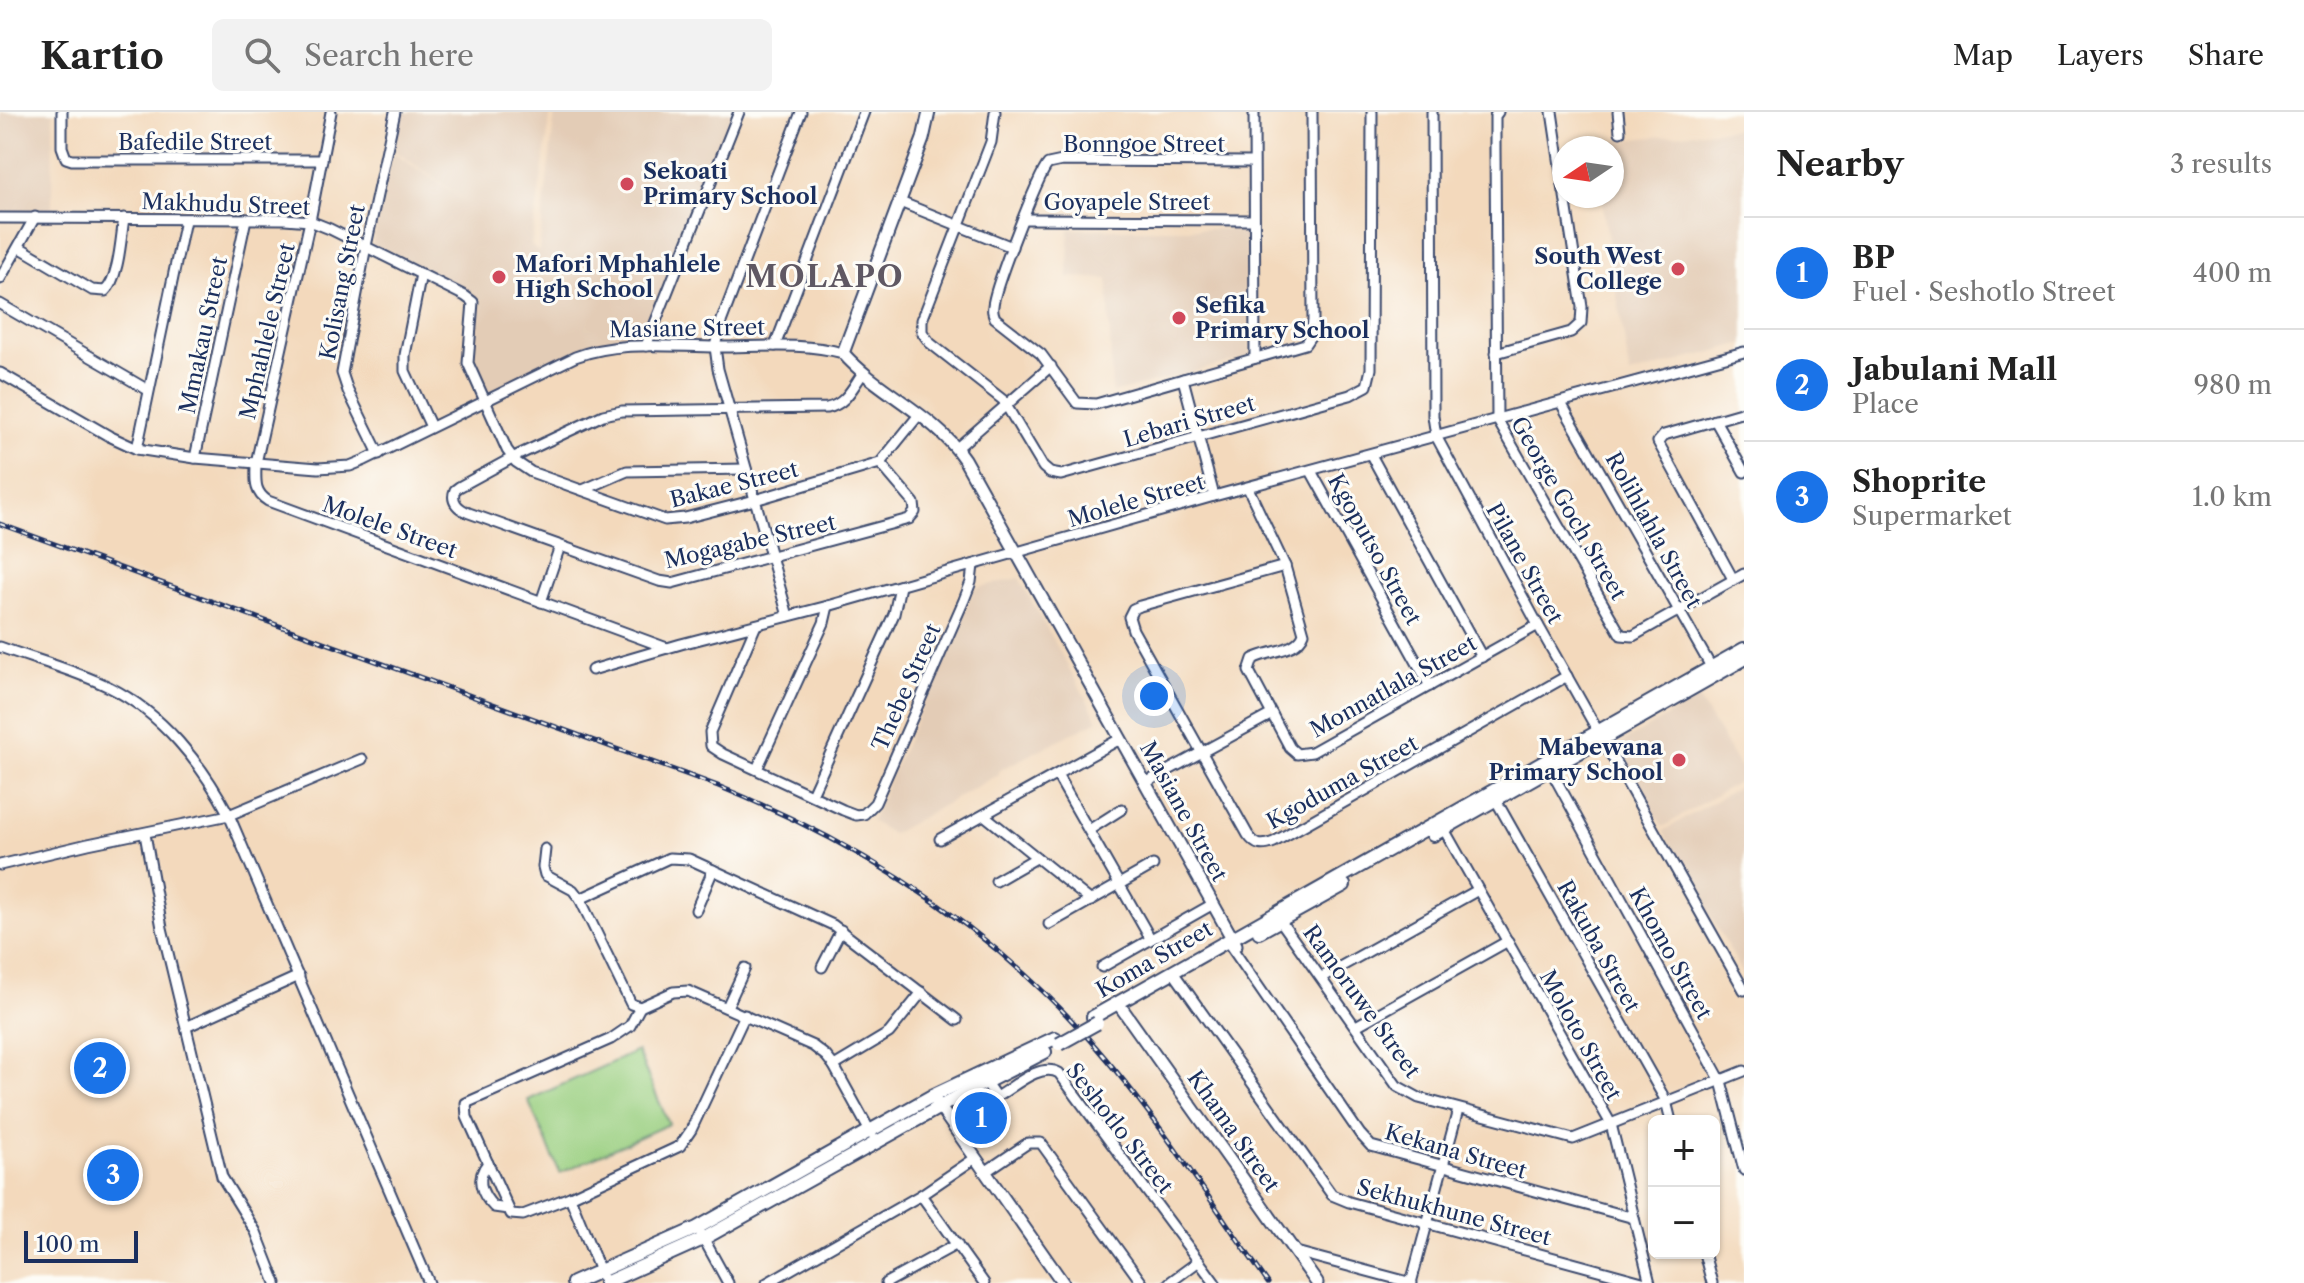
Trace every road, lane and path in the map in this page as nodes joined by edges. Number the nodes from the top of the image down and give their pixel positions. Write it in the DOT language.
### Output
graph roads {
  1 [pos="62,112"];
  2 [pos="331,112"];
  3 [pos="395,112"];
  4 [pos="739,112"];
  5 [pos="801,112"];
  6 [pos="864,112"];
  7 [pos="929,112"];
  8 [pos="995,112"];
  9 [pos="1254,112"];
  10 [pos="1312,112"];
  11 [pos="1372,112"];
  12 [pos="1432,112"];
  13 [pos="1498,112"];
  14 [pos="1552,112"];
  15 [pos="1618,112"];
  16 [pos="1620,132"];
  17 [pos="1556,136"];
  18 [pos="322,160"];
  19 [pos="1253,162"];
  20 [pos="900,202"];
  21 [pos="1566,208"];
  22 [pos="35,217"];
  23 [pos="0,218"];
  24 [pos="124,218"];
  25 [pos="246,219"];
  26 [pos="1024,219"];
  27 [pos="185,220"];
  28 [pos="1253,220"];
  29 [pos="310,221"];
  30 [pos="958,225"];
  31 [pos="366,246"];
  32 [pos="19,247"];
  33 [pos="1012,247"];
  34 [pos="421,274"];
  35 [pos="0,279"];
  36 [pos="0,304"];
  37 [pos="646,346"];
  38 [pos="775,346"];
  39 [pos="715,347"];
  40 [pos="1744,352"];
  41 [pos="843,353"];
  42 [pos="1496,353"];
  43 [pos="1255,358"];
  44 [pos="1051,366"];
  45 [pos="0,373"];
  46 [pos="863,373"];
  47 [pos="1183,379"];
  48 [pos="148,390"];
  49 [pos="485,401"];
  50 [pos="1561,403"];
  51 [pos="1007,405"];
  52 [pos="730,411"];
  53 [pos="1744,412"];
  54 [pos="918,416"];
  55 [pos="1497,419"];
  56 [pos="1715,420"];
  57 [pos="431,427"];
  58 [pos="1436,436"];
  59 [pos="1199,437"];
  60 [pos="957,448"];
  61 [pos="137,449"];
  62 [pos="379,454"];
  63 [pos="1371,455"];
  64 [pos="195,458"];
  65 [pos="512,458"];
  66 [pos="256,463"];
  67 [pos="880,463"];
  68 [pos="746,469"];
  69 [pos="1311,471"];
  70 [pos="1744,472"];
  71 [pos="1248,488"];
  72 [pos="583,490"];
  73 [pos="1214,496"];
  74 [pos="755,500"];
  75 [pos="560,546"];
  76 [pos="1017,552"];
  77 [pos="771,557"];
  78 [pos="973,565"];
  79 [pos="1285,566"];
  80 [pos="1744,574"];
  81 [pos="1733,579"];
  82 [pos="900,586"];
  83 [pos="541,602"];
  84 [pos="828,606"];
  85 [pos="1679,611"];
  86 [pos="788,616"];
  87 [pos="756,625"];
  88 [pos="1538,625"];
  89 [pos="0,647"];
  90 [pos="667,648"];
  91 [pos="1744,649"];
  92 [pos="1482,657"];
  93 [pos="1744,659"];
  94 [pos="592,670"];
  95 [pos="1713,672"];
  96 [pos="1567,676"];
  97 [pos="1430,686"];
  98 [pos="1272,714"];
  99 [pos="1601,735"];
  100 [pos="1120,739"];
  101 [pos="1202,753"];
  102 [pos="362,759"];
  103 [pos="1548,765"];
  104 [pos="757,769"];
  105 [pos="1057,775"];
  106 [pos="1145,783"];
  107 [pos="812,794"];
  108 [pos="1493,795"];
  109 [pos="1122,809"];
  110 [pos="229,815"];
  111 [pos="984,815"];
  112 [pos="1442,825"];
  113 [pos="1089,830"];
  114 [pos="145,834"];
  115 [pos="940,839"];
  116 [pos="545,849"];
  117 [pos="1036,858"];
  118 [pos="0,865"];
  119 [pos="1153,865"];
  120 [pos="713,870"];
  121 [pos="996,881"];
  122 [pos="1120,884"];
  123 [pos="1478,890"];
  124 [pos="580,899"];
  125 [pos="1091,901"];
  126 [pos="1213,904"];
  127 [pos="696,910"];
  128 [pos="1278,917"];
  129 [pos="1049,924"];
  130 [pos="841,930"];
  131 [pos="1150,938"];
  132 [pos="1508,941"];
  133 [pos="1232,943"];
  134 [pos="822,967"];
  135 [pos="1102,967"];
  136 [pos="745,968"];
  137 [pos="1175,975"];
  138 [pos="299,976"];
  139 [pos="1322,977"];
  140 [pos="1744,990"];
  141 [pos="922,992"];
  142 [pos="1120,1006"];
  143 [pos="640,1007"];
  144 [pos="727,1007"];
  145 [pos="745,1015"];
  146 [pos="957,1020"];
  147 [pos="1356,1026"];
  148 [pos="186,1027"];
  149 [pos="834,1066"];
  150 [pos="1744,1071"];
  151 [pos="983,1077"];
  152 [pos="1721,1081"];
  153 [pos="1666,1101"];
  154 [pos="936,1102"];
  155 [pos="1458,1110"];
  156 [pos="1670,1115"];
  157 [pos="1611,1124"];
  158 [pos="873,1137"];
  159 [pos="974,1159"];
  160 [pos="488,1163"];
  161 [pos="1444,1168"];
  162 [pos="1744,1170"];
  163 [pos="985,1172"];
  164 [pos="921,1195"];
  165 [pos="570,1197"];
  166 [pos="508,1209"];
  167 [pos="1634,1218"];
  168 [pos="1428,1223"];
  169 [pos="700,1233"];
  170 [pos="957,1244"];
  171 [pos="1296,1252"];
  172 [pos="1706,1259"];
  173 [pos="1199,1261"];
  174 [pos="634,1263"];
  175 [pos="603,1279"];
  176 [pos="276,1283"];
  177 [pos="429,1283"];
  178 [pos="573,1283"];
  179 [pos="637,1283"];
  180 [pos="728,1283"];
  181 [pos="767,1283"];
  182 [pos="886,1283"];
  183 [pos="984,1283"];
  184 [pos="1063,1283"];
  185 [pos="1142,1283"];
  186 [pos="1169,1283"];
  187 [pos="1215,1283"];
  188 [pos="1317,1283"];
  189 [pos="1412,1283"];
  190 [pos="1648,1283"];
  191 [pos="1712,1283"];
  1 -- 18 [label="street, Bafedile Street"];
  2 -- 18 [label="street, Mphahlele Street"];
  3 -- 31 [label="street, Kolisang Street"];
  4 -- 37 [label="street"];
  5 -- 39 [label="street"];
  6 -- 38 [label="street"];
  7 -- 20 [label="street"];
  8 -- 30 [label="street"];
  9 -- 19 [label="street"];
  10 -- 43 [label="street, Goyapele Street"];
  11 -- 59 [label="street, Lebari Street"];
  12 -- 58 [label="street, Pilane Street"];
  13 -- 42 [label="street, George Goch Street"];
  14 -- 17 [label="street"];
  15 -- 16 [label="street"];
  18 -- 29 [label="street, Mphahlele Street"];
  19 -- 26 [label="street, Bonngoe Street"];
  19 -- 28 [label="street"];
  20 -- 30 [label="street"];
  20 -- 41 [label="street"];
  21 -- 42 [label="street"];
  22 -- 23 [label="street, Makhudu Street"];
  22 -- 24 [label="street, Makhudu Street"];
  22 -- 32 [label="street"];
  24 -- 27 [label="street, Makhudu Street"];
  24 -- 32 [label="street"];
  25 -- 27 [label="street, Makhudu Street"];
  25 -- 29 [label="street, Makhudu Street"];
  25 -- 64 [label="street, Mmakau Street"];
  26 -- 28 [label="street, Goyapele Street"];
  26 -- 33 [label="street, Goyapele Street"];
  27 -- 48 [label="street"];
  28 -- 43 [label="street"];
  29 -- 31 [label="street, Makhudu Street"];
  29 -- 66 [label="street, Mphahlele Street"];
  30 -- 33 [label="street"];
  30 -- 51 [label="street, Lebari Street"];
  31 -- 34 [label="street, Makhudu Street"];
  31 -- 62 [label="street, Kolisang Street"];
  32 -- 35 [label="street"];
  33 -- 44 [label="street, Goyapele Street"];
  34 -- 49 [label="street, Makhudu Street"];
  34 -- 57 [label="street"];
  36 -- 48 [label="street"];
  37 -- 39 [label="street, Masiane Street"];
  37 -- 49 [label="street, Masiane Street"];
  38 -- 39 [label="street, Masiane Street"];
  38 -- 41 [label="street, Masiane Street"];
  39 -- 52 [label="street"];
  40 -- 50 [label="street, Molele Street"];
  41 -- 46 [label="street, Masiane Street"];
  42 -- 55 [label="street, George Goch Street"];
  43 -- 47 [label="street, Goyapele Street"];
  44 -- 47 [label="street, Goyapele Street"];
  44 -- 51 [label="street"];
  45 -- 61 [label="street, Masiane Street"];
  46 -- 52 [label="street"];
  46 -- 54 [label="street, Masiane Street"];
  47 -- 59 [label="street"];
  48 -- 61 [label="street"];
  49 -- 57 [label="street, Masiane Street"];
  49 -- 65 [label="street"];
  50 -- 55 [label="street, Molele Street"];
  50 -- 85 [label="street, Rolihlahla Street"];
  51 -- 59 [label="street, Lebari Street"];
  51 -- 60 [label="street"];
  52 -- 65 [label="street"];
  52 -- 68 [label="street"];
  53 -- 56 [label="street"];
  54 -- 60 [label="street, Masiane Street"];
  54 -- 67 [label="street"];
  55 -- 58 [label="street, Molele Street"];
  55 -- 85 [label="street, George Goch Street"];
  56 -- 70 [label="street"];
  56 -- 81 [label="street"];
  57 -- 62 [label="street, Masiane Street"];
  58 -- 63 [label="street, Molele Street"];
  58 -- 88 [label="street, Pilane Street"];
  59 -- 73 [label="street"];
  60 -- 76 [label="street, Masiane Street"];
  61 -- 64 [label="street, Masiane Street"];
  62 -- 66 [label="street, Masiane Street"];
  63 -- 69 [label="street, Molele Street"];
  63 -- 92 [label="street"];
  64 -- 66 [label="street, Masiane Street"];
  65 -- 72 [label="street, Bakae Street"];
  65 -- 75 [label="street, Mogagabe Street"];
  66 -- 83 [label="street, Molele Street"];
  67 -- 74 [label="street, Bakae Street"];
  67 -- 77 [label="street, Mogagabe Street"];
  68 -- 72 [label="street"];
  68 -- 74 [label="street"];
  69 -- 71 [label="street, Molele Street"];
  69 -- 97 [label="street, Kgoputso Street"];
  71 -- 73 [label="street, Molele Street"];
  71 -- 79 [label="street, Monnatlala Street"];
  72 -- 74 [label="street, Bakae Street"];
  73 -- 76 [label="street, Molele Street"];
  74 -- 77 [label="street"];
  75 -- 77 [label="street, Mogagabe Street"];
  75 -- 83 [label="street"];
  76 -- 78 [label="street, Molele Street"];
  76 -- 100 [label="street, Masiane Street"];
  77 -- 86 [label="street"];
  78 -- 82 [label="street, Molele Street"];
  78 -- 107 [label="street, Thebe Street"];
  79 -- 98 [label="street, Monnatlala Street"];
  79 -- 101 [label="street, Kgoduma Street"];
  80 -- 81 [label="street, George Goch Street"];
  81 -- 85 [label="street, George Goch Street"];
  82 -- 84 [label="street, Molele Street"];
  82 -- 107 [label="street"];
  83 -- 90 [label="street, Molele Street"];
  84 -- 86 [label="street, Molele Street"];
  84 -- 104 [label="street"];
  85 -- 95 [label="street, Rolihlahla Street"];
  86 -- 87 [label="street, Molele Street"];
  87 -- 90 [label="street, Molele Street"];
  87 -- 104 [label="street"];
  88 -- 92 [label="street, Monnatlala Street"];
  88 -- 96 [label="street, Pilane Street"];
  89 -- 110 [label="street"];
  90 -- 94 [label="street"];
  91 -- 95 [label="main road, Koma Street"];
  92 -- 97 [label="street, Monnatlala Street"];
  93 -- 95 [label="main road, Koma Street"];
  95 -- 99 [label="main road, Koma Street"];
  96 -- 99 [label="street, Pilane Street"];
  96 -- 101 [label="street, Kgoduma Street"];
  97 -- 98 [label="street, Monnatlala Street"];
  98 -- 101 [label="street"];
  99 -- 103 [label="main road, Koma Street"];
  99 -- 140 [label="street, Pilane Street"];
  100 -- 105 [label="street, Masiane Street"];
  100 -- 106 [label="street, Masiane Street"];
  101 -- 106 [label="street"];
  102 -- 110 [label="street"];
  103 -- 108 [label="main road, Koma Street"];
  103 -- 152 [label="street, Khomo Street"];
  104 -- 107 [label="street"];
  105 -- 111 [label="street, Masiane Street"];
  105 -- 113 [label="street"];
  106 -- 126 [label="street, Masiane Street"];
  108 -- 112 [label="main road, Koma Street"];
  108 -- 153 [label="street, Rakuba Street"];
  109 -- 113 [label="street"];
  110 -- 114 [label="street"];
  110 -- 138 [label="street"];
  111 -- 115 [label="street, Masiane Street"];
  111 -- 117 [label="street"];
  112 -- 123 [label="street, Moloto Street"];
  112 -- 128 [label="main road, Koma Street"];
  113 -- 122 [label="street"];
  114 -- 118 [label="street"];
  114 -- 148 [label="street"];
  116 -- 124 [label="street"];
  117 -- 121 [label="street"];
  117 -- 125 [label="street"];
  119 -- 122 [label="street"];
  120 -- 124 [label="street"];
  120 -- 127 [label="street"];
  120 -- 130 [label="street"];
  122 -- 125 [label="street"];
  122 -- 131 [label="street"];
  123 -- 132 [label="street, Moloto Street"];
  123 -- 139 [label="street"];
  124 -- 143 [label="street"];
  125 -- 129 [label="street"];
  126 -- 131 [label="street, Masiane Street"];
  126 -- 133 [label="street, Masiane Street"];
  128 -- 133 [label="main road, Koma Street"];
  128 -- 139 [label="street, Ramoruwe Street"];
  130 -- 134 [label="street"];
  130 -- 141 [label="street"];
  131 -- 135 [label="street, Masiane Street"];
  132 -- 147 [label="street"];
  132 -- 157 [label="street, Moloto Street"];
  133 -- 137 [label="main road, Koma Street"];
  133 -- 161 [label="street, Kekana Street"];
  136 -- 144 [label="street"];
  137 -- 142 [label="main road, Koma Street"];
  137 -- 168 [label="street, Sekhukhune Street"];
  138 -- 148 [label="street"];
  138 -- 177 [label="street"];
  139 -- 147 [label="street, Ramoruwe Street"];
  141 -- 146 [label="street"];
  141 -- 149 [label="street"];
  142 -- 151 [label="main road, Koma Street"];
  142 -- 171 [label="street, Khama Street"];
  143 -- 144 [label="street"];
  143 -- 160 [label="street"];
  144 -- 145 [label="street"];
  145 -- 149 [label="street"];
  145 -- 165 [label="street"];
  147 -- 155 [label="street, Ramoruwe Street"];
  148 -- 176 [label="street"];
  149 -- 158 [label="street"];
  150 -- 152 [label="street, Ramoruwe Street"];
  151 -- 154 [label="main road, Koma Street"];
  151 -- 173 [label="street, Seshotlo Street"];
  152 -- 153 [label="street, Ramoruwe Street"];
  152 -- 162 [label="street, Khomo Street"];
  153 -- 156 [label="street, Rakuba Street"];
  153 -- 157 [label="street, Ramoruwe Street"];
  154 -- 158 [label="main road, Koma Street"];
  154 -- 159 [label="street"];
  155 -- 157 [label="street, Ramoruwe Street"];
  155 -- 161 [label="street"];
  157 -- 167 [label="street, Moloto Street"];
  158 -- 169 [label="main road, Koma Street"];
  159 -- 163 [label="street"];
  159 -- 164 [label="street"];
  160 -- 166 [label="street"];
  160 -- 166 [label="street"];
  161 -- 167 [label="street, Kekana Street"];
  161 -- 168 [label="street"];
  163 -- 184 [label="street"];
  163 -- 185 [label="street"];
  164 -- 170 [label="street"];
  164 -- 181 [label="street"];
  165 -- 166 [label="street"];
  165 -- 175 [label="street"];
  167 -- 190 [label="street, Moloto Street"];
  168 -- 189 [label="street"];
  168 -- 190 [label="street, Sekhukhune Street"];
  169 -- 174 [label="main road, Koma Street"];
  169 -- 180 [label="street"];
  170 -- 182 [label="street"];
  170 -- 183 [label="street"];
  171 -- 188 [label="street, Khama Street"];
  171 -- 189 [label="street"];
  172 -- 191 [label="street"];
  173 -- 186 [label="street"];
  173 -- 187 [label="street, Seshotlo Street"];
  174 -- 175 [label="main road, Koma Street"];
  174 -- 179 [label="street"];
  175 -- 178 [label="main road, Koma Street"];
}
